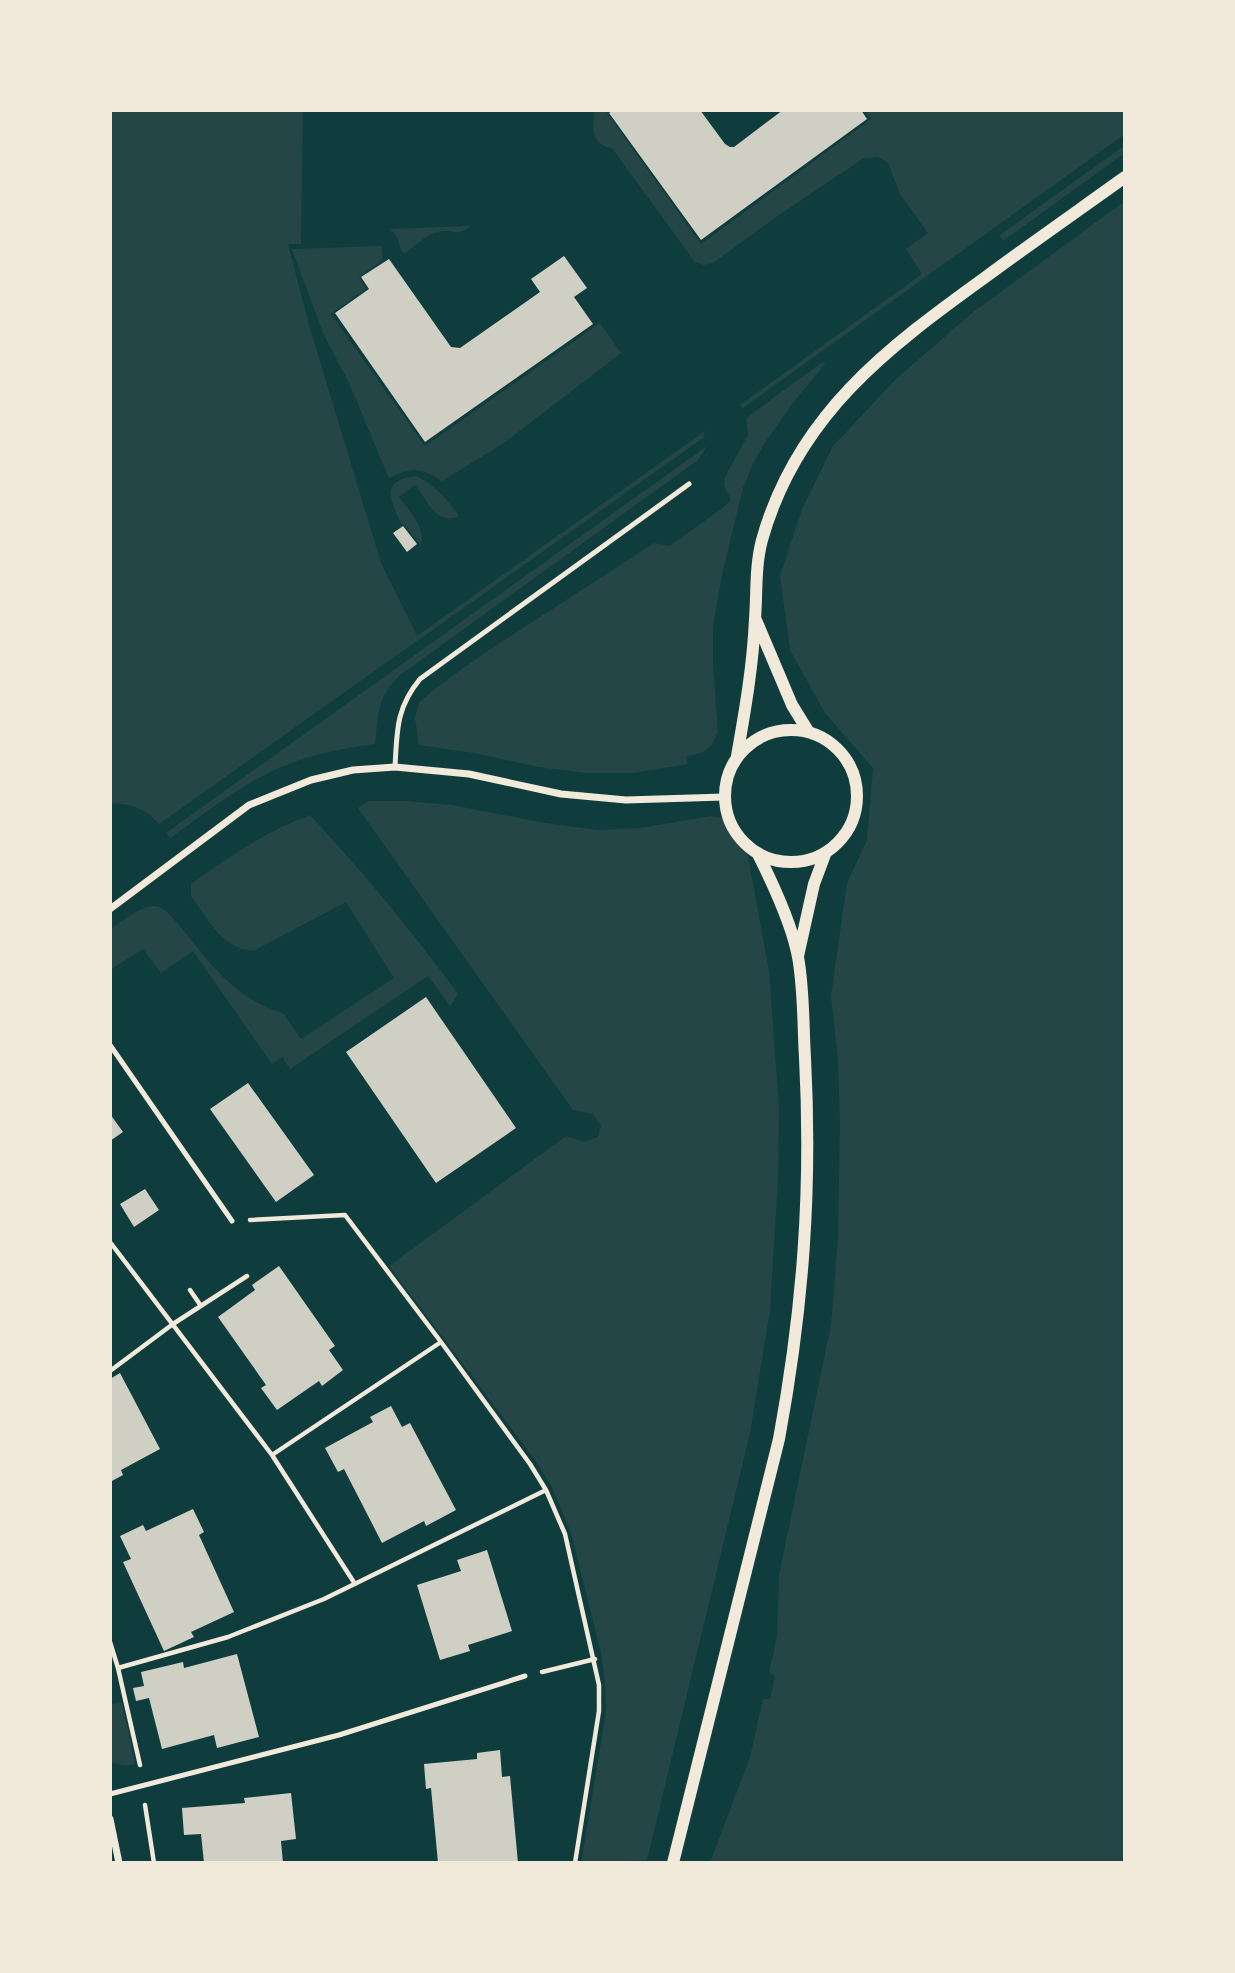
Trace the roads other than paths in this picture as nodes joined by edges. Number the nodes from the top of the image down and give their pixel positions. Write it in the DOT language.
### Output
graph roads {
  1 [pos="1125,177"];
  2 [pos="688,484"];
  3 [pos="755,620"];
  4 [pos="808,731"];
  5 [pos="737,756"];
  6 [pos="395,767"];
  7 [pos="724,797"];
  8 [pos="826,852"];
  9 [pos="758,853"];
  10 [pos="110,909"];
  11 [pos="798,957"];
  12 [pos="110,1045"];
  13 [pos="232,1221"];
  14 [pos="525,1676"];
  15 [pos="110,1794"];
  16 [pos="110,1819"];
  17 [pos="119,1863"];
  18 [pos="673,1863"];
  1 -- 3 [label="street"];
  2 -- 6 [label="lane"];
  3 -- 4 [label="street"];
  3 -- 5 [label="street"];
  4 -- 5 [label="street"];
  4 -- 8 [label="street"];
  5 -- 7 [label="street"];
  6 -- 7 [label="street"];
  6 -- 10 [label="street"];
  7 -- 9 [label="street"];
  8 -- 9 [label="street"];
  8 -- 11 [label="street"];
  9 -- 11 [label="street"];
  11 -- 18 [label="street"];
  12 -- 13 [label="lane"];
  14 -- 15 [label="lane"];
  16 -- 17 [label="street"];
}
